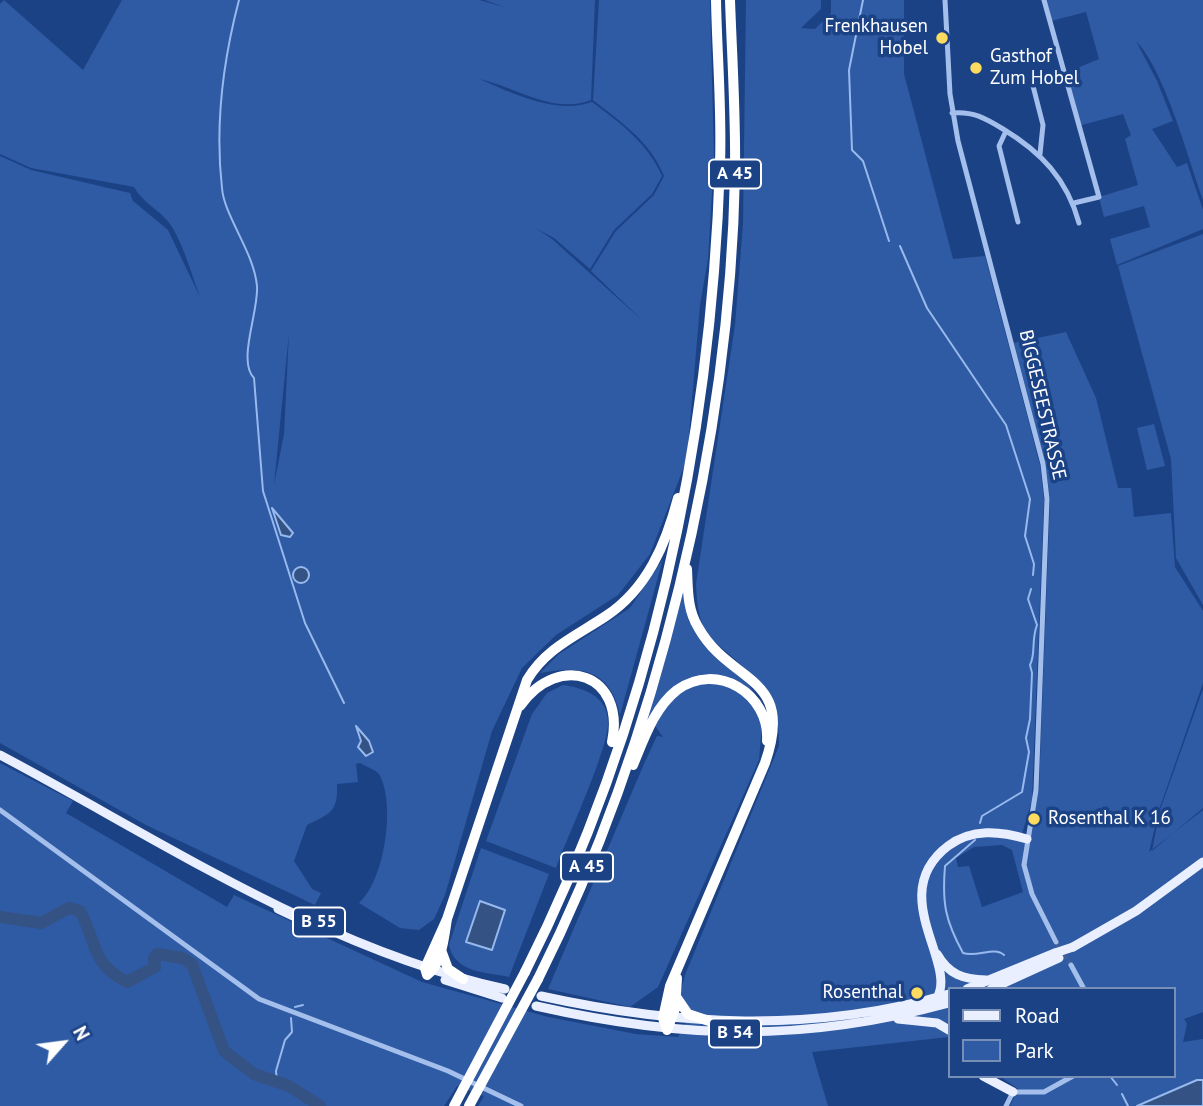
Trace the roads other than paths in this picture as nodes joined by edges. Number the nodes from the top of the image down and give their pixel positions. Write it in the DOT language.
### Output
graph roads {
  1 [pos="716,0"];
  2 [pos="730,0"];
  3 [pos="944,0"];
  4 [pos="1044,0"];
  5 [pos="1032,82"];
  6 [pos="952,113"];
  7 [pos="1006,131"];
  8 [pos="1040,154"];
  9 [pos="1074,203"];
  10 [pos="1018,222"];
  11 [pos="1079,223"];
  12 [pos="692,452"];
  13 [pos="687,554"];
  14 [pos="515,714"];
  15 [pos="0,755"];
  16 [pos="765,763"];
  17 [pos="622,781"];
  18 [pos="603,787"];
  19 [pos="0,810"];
  20 [pos="1027,839"];
  21 [pos="1203,862"];
  22 [pos="447,919"];
  23 [pos="930,940"];
  24 [pos="1056,942"];
  25 [pos="440,950"];
  26 [pos="679,965"];
  27 [pos="1071,965"];
  28 [pos="428,971"];
  29 [pos="463,979"];
  30 [pos="991,984"];
  31 [pos="1083,987"];
  32 [pos="948,994"];
  33 [pos="541,996"];
  34 [pos="676,998"];
  35 [pos="937,998"];
  36 [pos="948,1003"];
  37 [pos="536,1006"];
  38 [pos="879,1020"];
  39 [pos="709,1021"];
  40 [pos="667,1022"];
  41 [pos="807,1026"];
  42 [pos="948,1030"];
  43 [pos="987,1078"];
  44 [pos="1069,1078"];
  45 [pos="1013,1092"];
  46 [pos="454,1106"];
  47 [pos="469,1106"];
  48 [pos="521,1106"];
  49 [pos="1006,1106"];
  1 -- 12 [label="highway, A 45"];
  2 -- 13 [label="highway, A 45"];
  3 -- 6 [label="street, BIGGESEESTRASSE"];
  4 -- 9 [label="street"];
  5 -- 8 [label="street"];
  6 -- 7 [label="street"];
  6 -- 20 [label="street, BIGGESEESTRASSE"];
  7 -- 8 [label="street"];
  7 -- 10 [label="street"];
  8 -- 9 [label="street"];
  9 -- 11 [label="street"];
  12 -- 14 [label="highway"];
  12 -- 18 [label="highway, A 45"];
  13 -- 16 [label="highway"];
  13 -- 17 [label="highway, A 45"];
  14 -- 18 [label="highway"];
  14 -- 22 [label="highway"];
  15 -- 28 [label="main road, B 55"];
  16 -- 17 [label="highway"];
  16 -- 26 [label="highway"];
  17 -- 47 [label="highway, A 45, bridge"];
  18 -- 46 [label="highway, A 45, bridge"];
  19 -- 48 [label="street"];
  20 -- 23 [label="main road"];
  20 -- 24 [label="street, BIGGESEESTRASSE"];
  21 -- 30 [label="main road, bridge"];
  22 -- 25 [label="highway"];
  22 -- 28 [label="highway"];
  23 -- 30 [label="main road"];
  23 -- 35 [label="main road"];
  25 -- 28 [label="highway"];
  25 -- 29 [label="highway"];
  26 -- 34 [label="highway"];
  26 -- 40 [label="highway"];
  27 -- 31 [label="street"];
  28 -- 29 [label="main road, B 55"];
  28 -- 29 [label="main road"];
  32 -- 35 [label="main road, B 54"];
  33 -- 40 [label="main road, B 54"];
  34 -- 39 [label="highway"];
  34 -- 40 [label="highway"];
  35 -- 41 [label="main road, B 54"];
  36 -- 38 [label="main road, B 54"];
  37 -- 40 [label="main road, B 54"];
  38 -- 41 [label="main road, B 54"];
  38 -- 42 [label="main road"];
  39 -- 40 [label="main road, B 54"];
  39 -- 41 [label="main road, B 54"];
  40 -- 41 [label="main road, B 54"];
  43 -- 45 [label="main road"];
  44 -- 45 [label="street"];
  45 -- 49 [label="street"];
}
